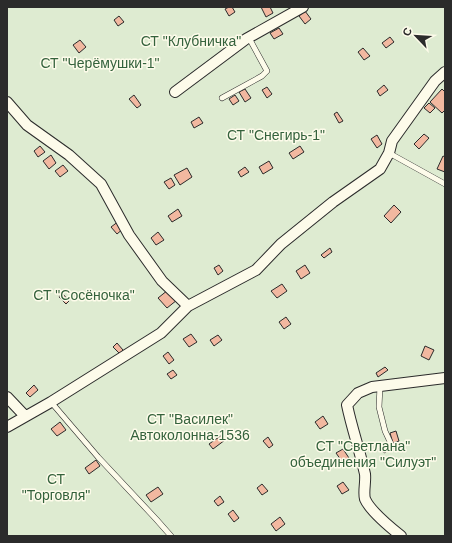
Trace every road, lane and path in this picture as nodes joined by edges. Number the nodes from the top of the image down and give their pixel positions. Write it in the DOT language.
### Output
graph roads {
  1 [pos="303,7"];
  2 [pos="249,38"];
  3 [pos="445,72"];
  4 [pos="175,92"];
  5 [pos="222,98"];
  6 [pos="7,102"];
  7 [pos="389,152"];
  8 [pos="445,184"];
  9 [pos="188,306"];
  10 [pos="445,378"];
  11 [pos="380,386"];
  12 [pos="7,397"];
  13 [pos="52,402"];
  14 [pos="25,416"];
  15 [pos="7,427"];
  16 [pos="392,446"];
  17 [pos="171,536"];
  18 [pos="402,536"];
  1 -- 2 [label="street"];
  2 -- 4 [label="street"];
  2 -- 5 [label="lane"];
  3 -- 7 [label="street"];
  6 -- 9 [label="street"];
  7 -- 8 [label="lane"];
  7 -- 9 [label="street"];
  9 -- 13 [label="street"];
  10 -- 11 [label="street"];
  11 -- 16 [label="lane"];
  11 -- 18 [label="street"];
  12 -- 14 [label="street"];
  13 -- 14 [label="street"];
  13 -- 17 [label="lane"];
  14 -- 15 [label="street"];
}
